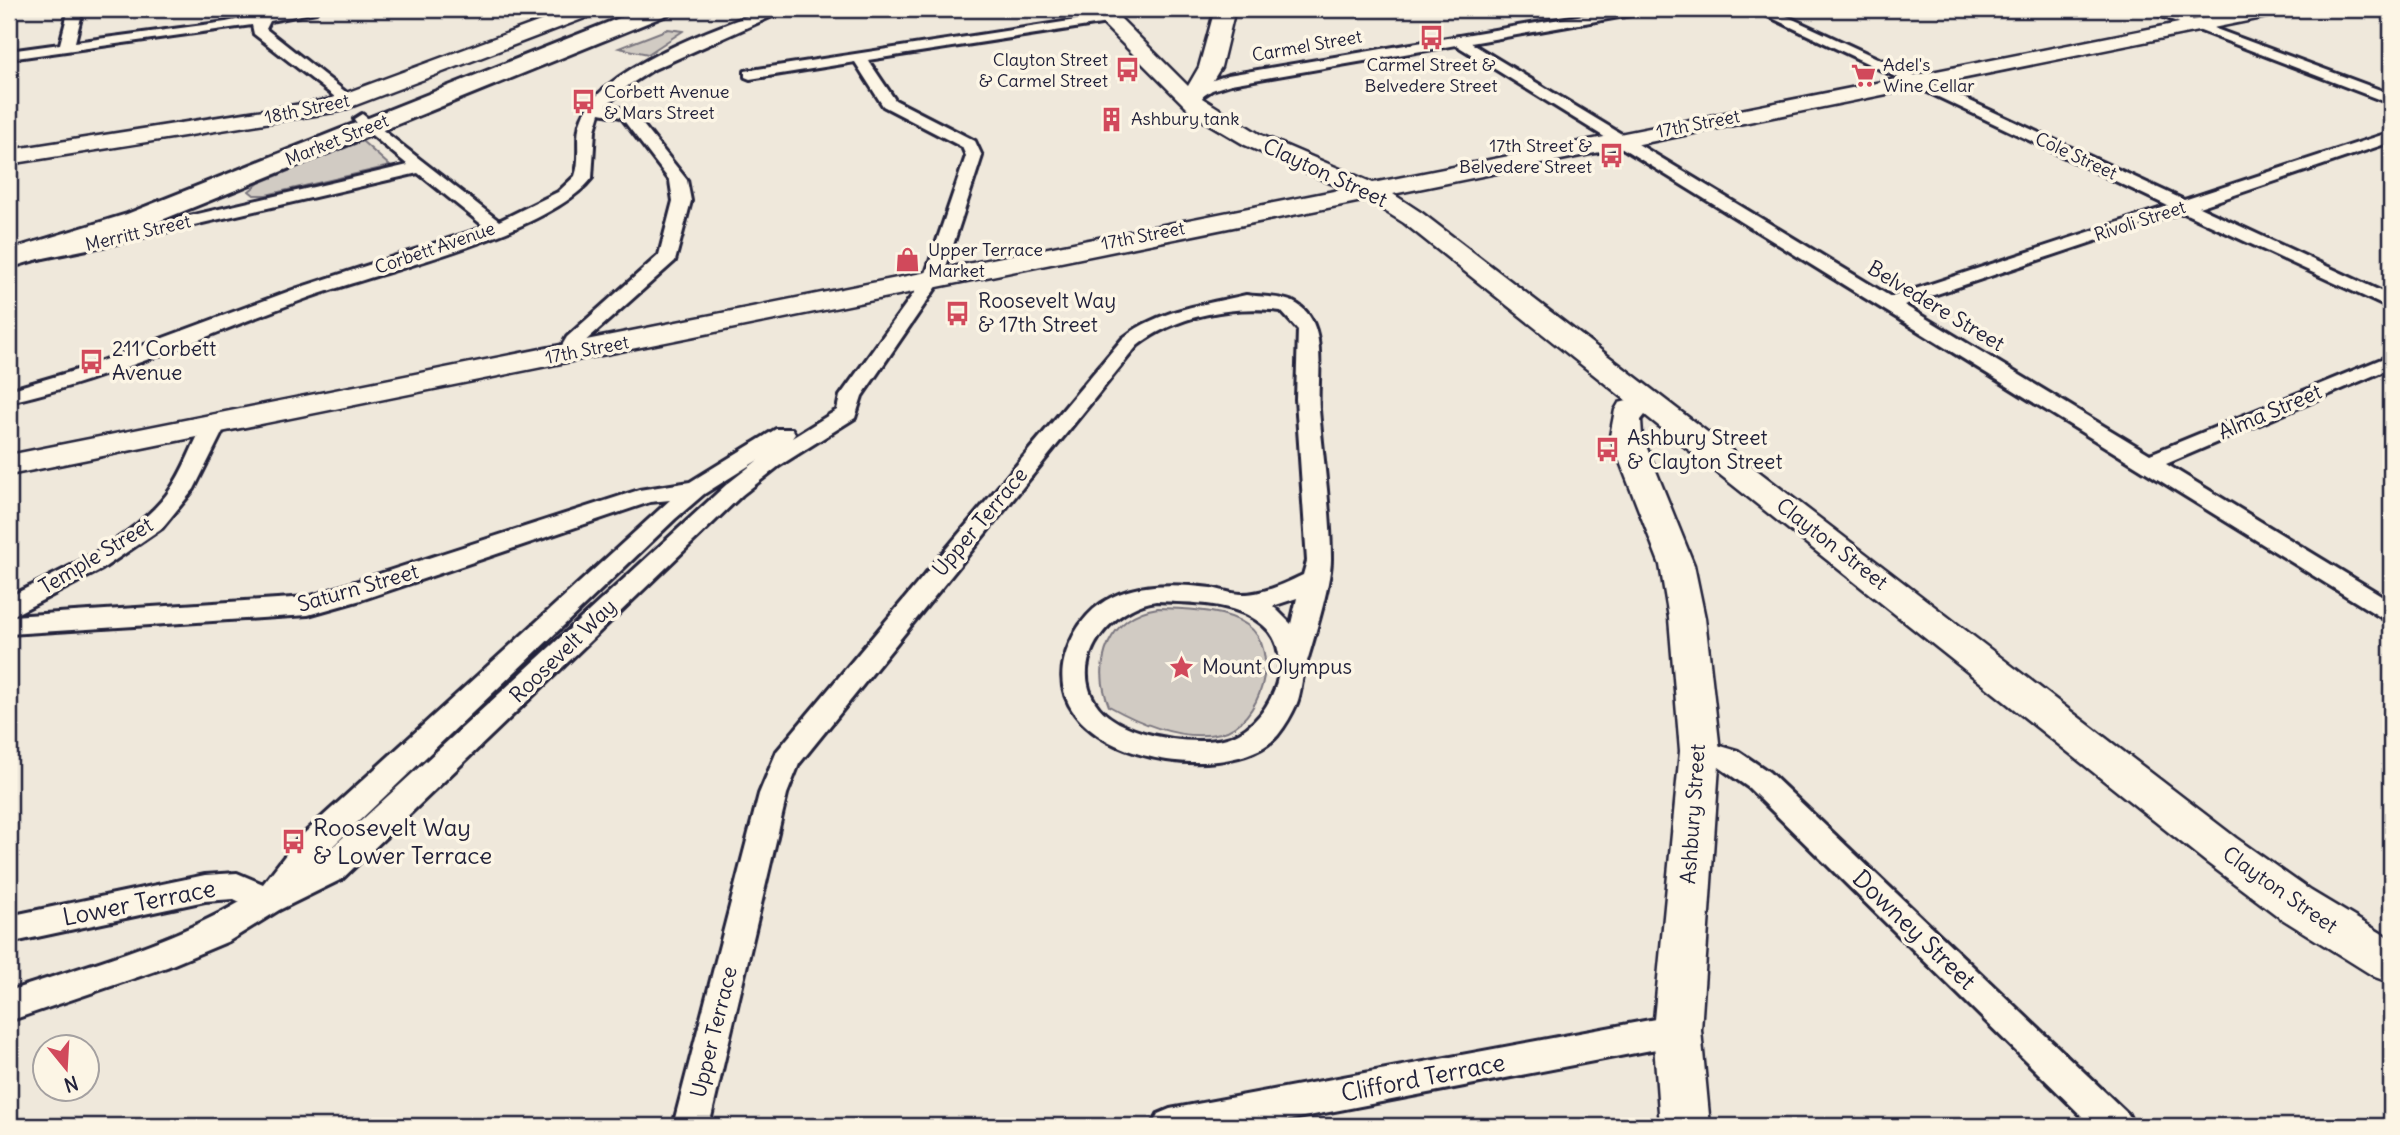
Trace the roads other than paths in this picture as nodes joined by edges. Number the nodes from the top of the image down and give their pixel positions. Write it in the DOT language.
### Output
graph roads {
  1 [pos="76,9"];
  2 [pos="311,9"];
  3 [pos="591,9"];
  4 [pos="636,9"];
  5 [pos="661,9"];
  6 [pos="782,9"];
  7 [pos="1225,9"];
  8 [pos="1642,9"];
  9 [pos="1760,9"];
  10 [pos="2150,9"];
  11 [pos="2277,9"];
  12 [pos="267,14"];
  13 [pos="1106,14"];
  14 [pos="2194,25"];
  15 [pos="1457,40"];
  16 [pos="66,47"];
  17 [pos="9,55"];
  18 [pos="859,57"];
  19 [pos="750,74"];
  20 [pos="1914,80"];
  21 [pos="1191,99"];
  22 [pos="2391,99"];
  23 [pos="595,107"];
  24 [pos="360,115"];
  25 [pos="2391,137"];
  26 [pos="1620,140"];
  27 [pos="9,157"];
  28 [pos="1298,160"];
  29 [pos="421,167"];
  30 [pos="229,184"];
  31 [pos="1372,192"];
  32 [pos="266,204"];
  33 [pos="1308,204"];
  34 [pos="2183,206"];
  35 [pos="497,228"];
  36 [pos="9,247"];
  37 [pos="9,259"];
  38 [pos="933,279"];
  39 [pos="2391,303"];
  40 [pos="1889,304"];
  41 [pos="567,354"];
  42 [pos="2391,361"];
  43 [pos="9,396"];
  44 [pos="851,396"];
  45 [pos="1652,403"];
  46 [pos="216,423"];
  47 [pos="2149,463"];
  48 [pos="9,465"];
  49 [pos="696,489"];
  50 [pos="1315,580"];
  51 [pos="1239,603"];
  52 [pos="9,608"];
  53 [pos="2391,612"];
  54 [pos="9,625"];
  55 [pos="1292,670"];
  56 [pos="1700,751"];
  57 [pos="268,901"];
  58 [pos="9,929"];
  59 [pos="2391,963"];
  60 [pos="9,1006"];
  61 [pos="1677,1030"];
  62 [pos="691,1126"];
  63 [pos="1170,1126"];
  64 [pos="1685,1126"];
  65 [pos="2116,1126"];
  1 -- 16 [label="street"];
  2 -- 12 [label="street"];
  3 -- 24 [label="main road, 18th Street"];
  4 -- 24 [label="main road, Market Street"];
  5 -- 24 [label="main road, Market Street"];
  6 -- 23 [label="street"];
  7 -- 21 [label="main road"];
  8 -- 15 [label="street, Carmel Street"];
  9 -- 20 [label="street, Cole Street"];
  10 -- 14 [label="street"];
  11 -- 14 [label="main road, 17th Street"];
  12 -- 16 [label="street"];
  12 -- 24 [label="street"];
  13 -- 18 [label="street"];
  13 -- 21 [label="main road, Clayton Street"];
  14 -- 20 [label="main road, 17th Street"];
  14 -- 22 [label="street"];
  15 -- 21 [label="street, Carmel Street"];
  15 -- 26 [label="street, Belvedere Street"];
  16 -- 17 [label="street"];
  18 -- 19 [label="street"];
  18 -- 38 [label="street, Roosevelt Way"];
  20 -- 26 [label="main road, 17th Street"];
  20 -- 34 [label="street, Cole Street"];
  21 -- 28 [label="main road, Clayton Street"];
  23 -- 35 [label="street, Corbett Avenue"];
  23 -- 41 [label="street"];
  24 -- 27 [label="main road, 18th Street"];
  24 -- 29 [label="street"];
  24 -- 30 [label="main road, Market Street"];
  24 -- 36 [label="main road, Market Street"];
  25 -- 34 [label="street, Rivoli Street"];
  26 -- 31 [label="main road, 17th Street"];
  26 -- 40 [label="street, Belvedere Street"];
  28 -- 31 [label="main road, Clayton Street"];
  28 -- 33 [label="main road"];
  29 -- 32 [label="street, Merritt Street"];
  29 -- 35 [label="street"];
  30 -- 32 [label="street, Merritt Street"];
  30 -- 37 [label="main road, Market Street"];
  31 -- 33 [label="main road, 17th Street"];
  31 -- 45 [label="main road, Clayton Street"];
  32 -- 37 [label="street, Merritt Street"];
  33 -- 38 [label="main road, 17th Street"];
  34 -- 39 [label="street, Cole Street"];
  34 -- 40 [label="street, Rivoli Street"];
  35 -- 43 [label="street, Corbett Avenue"];
  38 -- 41 [label="main road, 17th Street"];
  38 -- 44 [label="street, Roosevelt Way"];
  40 -- 47 [label="street, Belvedere Street"];
  41 -- 46 [label="main road, 17th Street"];
  42 -- 47 [label="street, Alma Street"];
  44 -- 49 [label="street, Roosevelt Way"];
  44 -- 57 [label="street, Roosevelt Way"];
  45 -- 56 [label="main road, Ashbury Street"];
  45 -- 59 [label="main road, Clayton Street"];
  46 -- 48 [label="main road, 17th Street"];
  46 -- 52 [label="street, Temple Street"];
  47 -- 53 [label="street, Belvedere Street"];
  49 -- 54 [label="street, Saturn Street"];
  49 -- 57 [label="street, Roosevelt Way"];
  50 -- 51 [label="street, Upper Terrace"];
  50 -- 55 [label="street, Upper Terrace"];
  50 -- 62 [label="street, Upper Terrace"];
  51 -- 55 [label="street, Upper Terrace"];
  51 -- 55 [label="street, Upper Terrace"];
  56 -- 61 [label="main road, Ashbury Street"];
  56 -- 65 [label="street, Downey Street"];
  57 -- 58 [label="street, Lower Terrace"];
  57 -- 60 [label="street, Roosevelt Way"];
  61 -- 63 [label="street, Clifford Terrace"];
  61 -- 64 [label="main road, Ashbury Street"];
}
